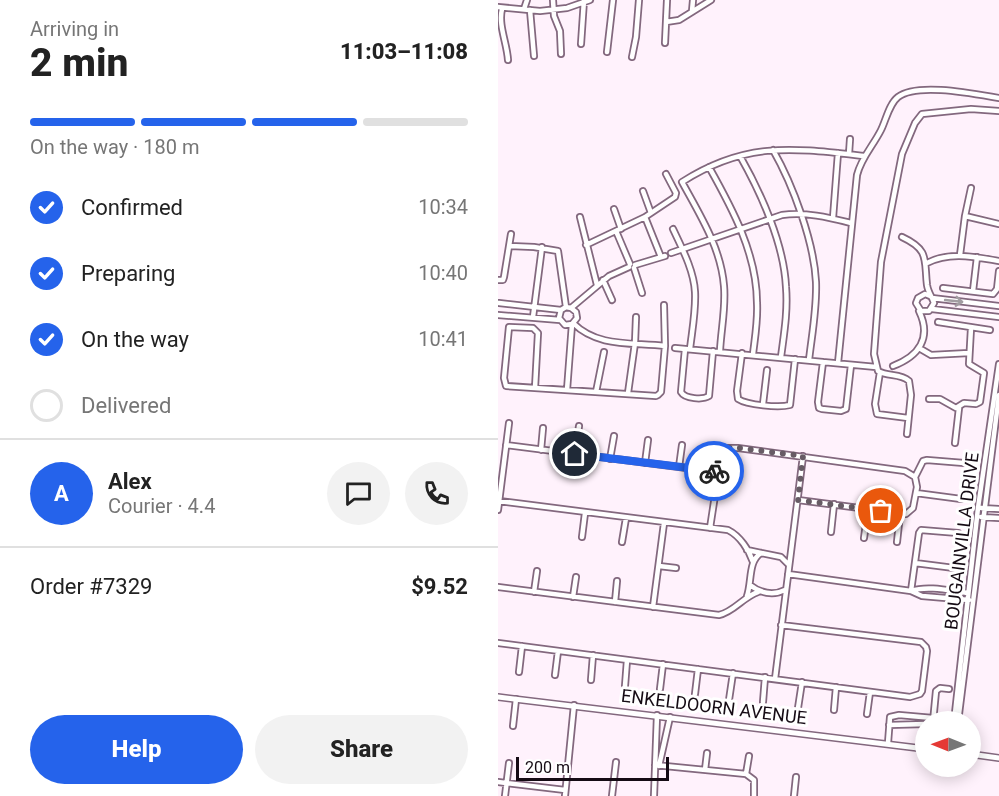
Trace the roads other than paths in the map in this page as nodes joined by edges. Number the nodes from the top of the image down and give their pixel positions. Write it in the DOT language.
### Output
graph roads {
  1 [pos="527,0"];
  2 [pos="553,0"];
  3 [pos="613,0"];
  4 [pos="639,0"];
  5 [pos="667,0"];
  6 [pos="693,0"];
  7 [pos="711,0"];
  8 [pos="586,1"];
  9 [pos="500,8"];
  10 [pos="524,9"];
  11 [pos="553,9"];
  12 [pos="530,10"];
  13 [pos="692,11"];
  14 [pos="666,22"];
  15 [pos="665,43"];
  16 [pos="581,44"];
  17 [pos="607,52"];
  18 [pos="561,54"];
  19 [pos="534,56"];
  20 [pos="632,57"];
  21 [pos="508,60"];
  22 [pos="998,98"];
  23 [pos="999,111"];
  24 [pos="850,139"];
  25 [pos="773,150"];
  26 [pos="838,153"];
  27 [pos="849,154"];
  28 [pos="740,156"];
  29 [pos="864,156"];
  30 [pos="708,167"];
  31 [pos="666,174"];
  32 [pos="971,188"];
  33 [pos="643,191"];
  34 [pos="614,209"];
  35 [pos="651,213"];
  36 [pos="800,213"];
  37 [pos="965,216"];
  38 [pos="580,217"];
  39 [pos="645,217"];
  40 [pos="833,218"];
  41 [pos="770,219"];
  42 [pos="851,223"];
  43 [pos="999,224"];
  44 [pos="673,229"];
  45 [pos="741,229"];
  46 [pos="618,230"];
  47 [pos="511,234"];
  48 [pos="902,237"];
  49 [pos="712,239"];
  50 [pos="586,245"];
  51 [pos="510,246"];
  52 [pos="542,248"];
  53 [pos="683,249"];
  54 [pos="671,254"];
  55 [pos="960,255"];
  56 [pos="977,257"];
  57 [pos="999,261"];
  58 [pos="927,263"];
  59 [pos="632,266"];
  60 [pos="999,270"];
  61 [pos="498,280"];
  62 [pos="603,280"];
  63 [pos="597,285"];
  64 [pos="927,285"];
  65 [pos="943,288"];
  66 [pos="973,291"];
  67 [pos="642,293"];
  68 [pos="920,296"];
  69 [pos="931,297"];
  70 [pos="612,300"];
  71 [pos="499,302"];
  72 [pos="534,306"];
  73 [pos="664,306"];
  74 [pos="566,308"];
  75 [pos="999,308"];
  76 [pos="918,309"];
  77 [pos="931,310"];
  78 [pos="498,315"];
  79 [pos="533,317"];
  80 [pos="636,317"];
  81 [pos="999,317"];
  82 [pos="560,320"];
  83 [pos="925,322"];
  84 [pos="938,322"];
  85 [pos="573,324"];
  86 [pos="971,328"];
  87 [pos="990,330"];
  88 [pos="635,343"];
  89 [pos="665,346"];
  90 [pos="675,348"];
  91 [pos="919,348"];
  92 [pos="687,349"];
  93 [pos="716,351"];
  94 [pos="604,352"];
  95 [pos="742,353"];
  96 [pos="969,353"];
  97 [pos="753,354"];
  98 [pos="781,357"];
  99 [pos="795,359"];
  100 [pos="809,360"];
  101 [pos="823,362"];
  102 [pos="838,363"];
  103 [pos="851,364"];
  104 [pos="999,364"];
  105 [pos="893,366"];
  106 [pos="767,370"];
  107 [pos="878,370"];
  108 [pos="535,388"];
  109 [pos="567,390"];
  110 [pos="596,392"];
  111 [pos="627,393"];
  112 [pos="999,396"];
  113 [pos="929,399"];
  114 [pos="763,404"];
  115 [pos="958,408"];
  116 [pos="908,418"];
  117 [pos="508,423"];
  118 [pos="579,426"];
  119 [pos="543,428"];
  120 [pos="907,434"];
  121 [pos="614,436"];
  122 [pos="648,440"];
  123 [pos="955,443"];
  124 [pos="506,445"];
  125 [pos="682,445"];
  126 [pos="541,450"];
  127 [pos="575,454"];
  128 [pos="803,456"];
  129 [pos="610,459"];
  130 [pos="645,463"];
  131 [pos="963,463"];
  132 [pos="680,467"];
  133 [pos="718,472"];
  134 [pos="915,477"];
  135 [pos="916,493"];
  136 [pos="961,499"];
  137 [pos="798,500"];
  138 [pos="499,501"];
  139 [pos="834,504"];
  140 [pos="981,508"];
  141 [pos="868,509"];
  142 [pos="999,509"];
  143 [pos="498,510"];
  144 [pos="585,513"];
  145 [pos="900,514"];
  146 [pos="980,517"];
  147 [pos="626,518"];
  148 [pos="999,518"];
  149 [pos="664,523"];
  150 [pos="710,528"];
  151 [pos="831,532"];
  152 [pos="958,533"];
  153 [pos="582,537"];
  154 [pos="864,538"];
  155 [pos="622,542"];
  156 [pos="897,542"];
  157 [pos="747,550"];
  158 [pos="791,550"];
  159 [pos="761,553"];
  160 [pos="779,556"];
  161 [pos="753,562"];
  162 [pos="915,563"];
  163 [pos="658,566"];
  164 [pos="789,567"];
  165 [pos="676,568"];
  166 [pos="954,568"];
  167 [pos="537,571"];
  168 [pos="788,574"];
  169 [pos="576,577"];
  170 [pos="617,581"];
  171 [pos="750,585"];
  172 [pos="498,587"];
  173 [pos="785,590"];
  174 [pos="912,591"];
  175 [pos="534,592"];
  176 [pos="758,592"];
  177 [pos="775,593"];
  178 [pos="970,593"];
  179 [pos="747,596"];
  180 [pos="573,597"];
  181 [pos="784,600"];
  182 [pos="969,600"];
  183 [pos="615,602"];
  184 [pos="653,607"];
  185 [pos="781,625"];
  186 [pos="498,643"];
  187 [pos="522,646"];
  188 [pos="558,651"];
  189 [pos="593,655"];
  190 [pos="627,660"];
  191 [pos="663,664"];
  192 [pos="698,669"];
  193 [pos="519,672"];
  194 [pos="733,673"];
  195 [pos="555,675"];
  196 [pos="765,677"];
  197 [pos="774,679"];
  198 [pos="591,680"];
  199 [pos="802,682"];
  200 [pos="625,686"];
  201 [pos="836,687"];
  202 [pos="660,689"];
  203 [pos="949,689"];
  204 [pos="870,692"];
  205 [pos="694,694"];
  206 [pos="498,697"];
  207 [pos="516,699"];
  208 [pos="729,700"];
  209 [pos="763,702"];
  210 [pos="574,705"];
  211 [pos="798,708"];
  212 [pos="834,710"];
  213 [pos="934,711"];
  214 [pos="957,711"];
  215 [pos="867,714"];
  216 [pos="657,715"];
  217 [pos="670,717"];
  218 [pos="915,718"];
  219 [pos="915,724"];
  220 [pos="889,725"];
  221 [pos="513,726"];
  222 [pos="888,743"];
  223 [pos="915,747"];
  224 [pos="707,753"];
  225 [pos="749,756"];
  226 [pos="981,756"];
  227 [pos="999,758"];
  228 [pos="616,762"];
  229 [pos="509,763"];
  230 [pos="657,765"];
  231 [pos="705,770"];
  232 [pos="746,774"];
  233 [pos="796,777"];
  234 [pos="498,782"];
  235 [pos="507,783"];
  236 [pos="565,793"];
  237 [pos="505,796"];
  238 [pos="612,796"];
  239 [pos="654,796"];
  240 [pos="754,796"];
  241 [pos="794,796"];
  1 -- 10 [label="street"];
  2 -- 11 [label="street"];
  3 -- 17 [label="street"];
  4 -- 20 [label="street"];
  5 -- 14 [label="street"];
  6 -- 13 [label="street"];
  7 -- 13 [label="street"];
  8 -- 11 [label="street"];
  8 -- 16 [label="street"];
  9 -- 10 [label="street"];
  9 -- 21 [label="street"];
  10 -- 12 [label="street"];
  11 -- 12 [label="street"];
  11 -- 18 [label="street"];
  12 -- 19 [label="street"];
  13 -- 14 [label="street"];
  14 -- 15 [label="street"];
  22 -- 29 [label="street"];
  23 -- 107 [label="street"];
  24 -- 27 [label="street"];
  25 -- 26 [label="street"];
  25 -- 28 [label="street"];
  25 -- 36 [label="street"];
  26 -- 27 [label="street"];
  26 -- 40 [label="street"];
  27 -- 29 [label="street"];
  28 -- 30 [label="street"];
  28 -- 41 [label="street"];
  29 -- 42 [label="street"];
  30 -- 45 [label="street"];
  30 -- 49 [label="street"];
  31 -- 35 [label="street"];
  32 -- 37 [label="street"];
  33 -- 35 [label="street"];
  34 -- 46 [label="street"];
  35 -- 39 [label="street"];
  36 -- 40 [label="street"];
  36 -- 41 [label="street"];
  36 -- 100 [label="street"];
  37 -- 43 [label="street"];
  37 -- 55 [label="street"];
  38 -- 50 [label="street"];
  39 -- 46 [label="street"];
  39 -- 59 [label="street"];
  40 -- 42 [label="street"];
  41 -- 45 [label="street"];
  41 -- 98 [label="street"];
  42 -- 102 [label="street"];
  44 -- 53 [label="street"];
  45 -- 49 [label="street"];
  45 -- 97 [label="street"];
  46 -- 50 [label="street"];
  46 -- 59 [label="street"];
  47 -- 51 [label="street"];
  48 -- 58 [label="street"];
  49 -- 53 [label="street"];
  49 -- 93 [label="street"];
  50 -- 63 [label="street"];
  51 -- 52 [label="street"];
  51 -- 61 [label="street"];
  52 -- 72 [label="street"];
  52 -- 74 [label="street"];
  53 -- 54 [label="street"];
  53 -- 92 [label="street"];
  55 -- 56 [label="street"];
  55 -- 58 [label="street"];
  56 -- 57 [label="street"];
  56 -- 66 [label="street"];
  58 -- 64 [label="street"];
  59 -- 62 [label="street"];
  59 -- 67 [label="street"];
  60 -- 66 [label="street"];
  62 -- 63 [label="street"];
  62 -- 70 [label="street"];
  63 -- 74 [label="street"];
  64 -- 68 [label="street"];
  64 -- 69 [label="street"];
  65 -- 66 [label="street"];
  68 -- 69 [label="street"];
  68 -- 76 [label="street"];
  69 -- 75 [label="street, one-way"];
  69 -- 77 [label="street"];
  71 -- 72 [label="street"];
  71 -- 78 [label="street"];
  72 -- 74 [label="street"];
  72 -- 79 [label="street"];
  73 -- 89 [label="street"];
  74 -- 82 [label="street"];
  74 -- 85 [label="street"];
  75 -- 81 [label="street"];
  76 -- 77 [label="street"];
  76 -- 83 [label="street"];
  77 -- 81 [label="street"];
  77 -- 83 [label="street"];
  78 -- 79 [label="street"];
  79 -- 82 [label="street"];
  80 -- 88 [label="street"];
  82 -- 85 [label="street"];
  83 -- 91 [label="street"];
  84 -- 86 [label="street"];
  85 -- 88 [label="street"];
  85 -- 109 [label="street"];
  86 -- 87 [label="street"];
  86 -- 96 [label="street"];
  88 -- 89 [label="street"];
  88 -- 111 [label="street"];
  89 -- 111 [label="street"];
  90 -- 92 [label="street"];
  91 -- 96 [label="street"];
  91 -- 105 [label="street"];
  92 -- 93 [label="street"];
  92 -- 93 [label="street"];
  93 -- 95 [label="street"];
  94 -- 110 [label="street"];
  95 -- 97 [label="street"];
  95 -- 114 [label="street"];
  96 -- 115 [label="street"];
  97 -- 98 [label="street"];
  98 -- 99 [label="street"];
  99 -- 100 [label="street"];
  99 -- 114 [label="street"];
  100 -- 101 [label="street"];
  101 -- 102 [label="street"];
  101 -- 103 [label="street"];
  102 -- 103 [label="street"];
  103 -- 107 [label="street"];
  104 -- 140 [label="street, BOUGAINVILLA DRIVE"];
  106 -- 114 [label="street"];
  107 -- 116 [label="street"];
  107 -- 116 [label="street"];
  108 -- 108 [label="street"];
  108 -- 109 [label="street"];
  109 -- 110 [label="street"];
  110 -- 111 [label="street"];
  112 -- 140 [label="street, BOUGAINVILLA DRIVE"];
  113 -- 115 [label="street"];
  115 -- 123 [label="street"];
  116 -- 120 [label="street"];
  117 -- 124 [label="street"];
  118 -- 127 [label="street"];
  119 -- 126 [label="street"];
  121 -- 129 [label="street"];
  122 -- 130 [label="street"];
  124 -- 126 [label="street"];
  124 -- 138 [label="street"];
  125 -- 132 [label="street"];
  126 -- 127 [label="street"];
  127 -- 129 [label="street"];
  128 -- 133 [label="street"];
  128 -- 134 [label="street"];
  128 -- 137 [label="street"];
  129 -- 130 [label="street"];
  130 -- 132 [label="street"];
  131 -- 134 [label="street"];
  132 -- 133 [label="street"];
  133 -- 150 [label="street"];
  134 -- 135 [label="street"];
  135 -- 136 [label="street"];
  135 -- 145 [label="street"];
  137 -- 139 [label="street"];
  137 -- 158 [label="street"];
  138 -- 143 [label="street"];
  138 -- 144 [label="street"];
  139 -- 141 [label="street"];
  139 -- 151 [label="street"];
  140 -- 142 [label="street"];
  140 -- 146 [label="street, BOUGAINVILLA DRIVE"];
  141 -- 145 [label="street"];
  141 -- 154 [label="street"];
  144 -- 147 [label="street"];
  144 -- 153 [label="street"];
  145 -- 156 [label="street"];
  146 -- 148 [label="street"];
  146 -- 178 [label="street, BOUGAINVILLA DRIVE"];
  147 -- 149 [label="street"];
  147 -- 155 [label="street"];
  149 -- 150 [label="street"];
  149 -- 163 [label="street"];
  150 -- 157 [label="street"];
  152 -- 162 [label="street"];
  157 -- 159 [label="street"];
  157 -- 161 [label="street"];
  158 -- 160 [label="street"];
  158 -- 164 [label="street"];
  159 -- 160 [label="street"];
  159 -- 161 [label="street"];
  160 -- 164 [label="street"];
  161 -- 171 [label="street"];
  162 -- 166 [label="street"];
  162 -- 174 [label="street"];
  163 -- 165 [label="street"];
  163 -- 184 [label="street"];
  164 -- 168 [label="street"];
  167 -- 175 [label="street"];
  168 -- 173 [label="street"];
  168 -- 174 [label="street"];
  169 -- 180 [label="street"];
  170 -- 183 [label="street"];
  171 -- 176 [label="street"];
  171 -- 179 [label="street"];
  172 -- 175 [label="street"];
  173 -- 177 [label="street"];
  173 -- 181 [label="street"];
  174 -- 178 [label="street"];
  174 -- 182 [label="street"];
  175 -- 180 [label="street"];
  176 -- 177 [label="street"];
  176 -- 179 [label="street"];
  177 -- 181 [label="street"];
  178 -- 182 [label="street, BOUGAINVILLA DRIVE"];
  179 -- 184 [label="street"];
  180 -- 183 [label="street"];
  181 -- 185 [label="street"];
  182 -- 214 [label="street, BOUGAINVILLA DRIVE"];
  183 -- 184 [label="street"];
  185 -- 197 [label="street"];
  185 -- 204 [label="street"];
  186 -- 187 [label="street"];
  187 -- 188 [label="street"];
  187 -- 193 [label="street"];
  188 -- 189 [label="street"];
  188 -- 195 [label="street"];
  189 -- 190 [label="street"];
  189 -- 198 [label="street"];
  190 -- 191 [label="street"];
  190 -- 200 [label="street"];
  191 -- 192 [label="street"];
  191 -- 202 [label="street"];
  192 -- 194 [label="street"];
  192 -- 205 [label="street"];
  194 -- 196 [label="street"];
  194 -- 208 [label="street"];
  196 -- 197 [label="street"];
  196 -- 209 [label="street"];
  197 -- 199 [label="street"];
  199 -- 201 [label="street"];
  199 -- 211 [label="street"];
  201 -- 204 [label="street"];
  201 -- 212 [label="street"];
  203 -- 213 [label="street"];
  204 -- 215 [label="street"];
  206 -- 207 [label="street, ENKELDOORN AVENUE"];
  207 -- 210 [label="street, ENKELDOORN AVENUE"];
  207 -- 221 [label="street"];
  210 -- 216 [label="street, ENKELDOORN AVENUE"];
  210 -- 236 [label="street"];
  216 -- 217 [label="street, ENKELDOORN AVENUE"];
  216 -- 230 [label="street"];
  217 -- 222 [label="street, ENKELDOORN AVENUE"];
  217 -- 230 [label="street"];
  218 -- 220 [label="street"];
  219 -- 220 [label="street"];
  220 -- 222 [label="street"];
  222 -- 223 [label="street, ENKELDOORN AVENUE"];
  224 -- 231 [label="street"];
  225 -- 232 [label="street"];
  226 -- 227 [label="street"];
  228 -- 238 [label="street"];
  229 -- 235 [label="street"];
  230 -- 231 [label="street"];
  230 -- 239 [label="street"];
  231 -- 232 [label="street"];
  232 -- 240 [label="street"];
  233 -- 241 [label="street"];
  234 -- 235 [label="street"];
  235 -- 236 [label="street"];
  235 -- 237 [label="street"];
}
